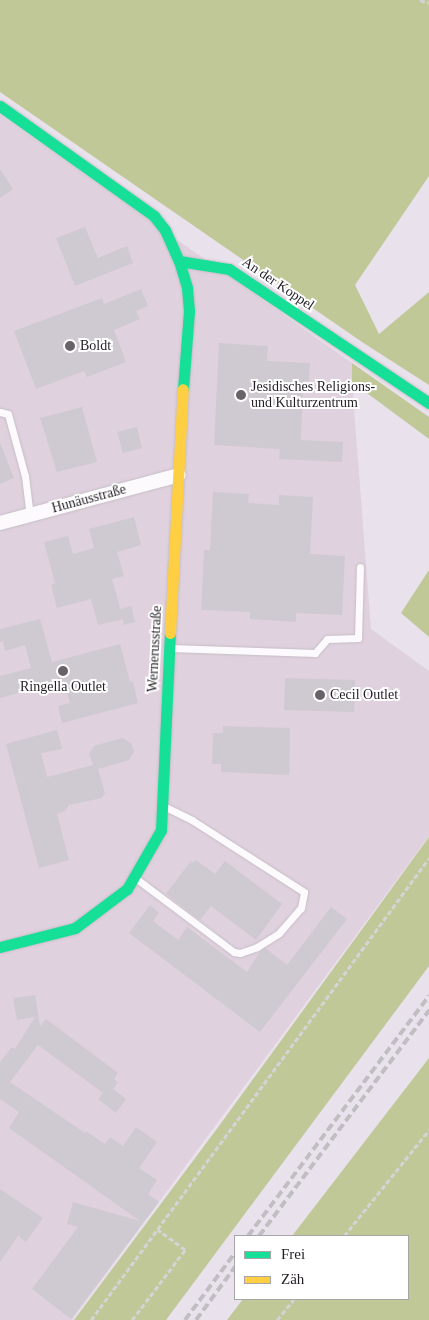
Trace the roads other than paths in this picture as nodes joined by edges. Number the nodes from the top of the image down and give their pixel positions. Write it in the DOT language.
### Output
graph roads {
  1 [pos="0,106"];
  2 [pos="179,261"];
  3 [pos="429,402"];
  4 [pos="0,412"];
  5 [pos="179,475"];
  6 [pos="30,515"];
  7 [pos="0,523"];
  8 [pos="360,567"];
  9 [pos="170,648"];
  10 [pos="162,806"];
  11 [pos="134,877"];
  12 [pos="0,947"];
  1 -- 2 [label="street"];
  2 -- 3 [label="street, An der Koppel"];
  2 -- 5 [label="street, Wernerusstraße"];
  4 -- 6 [label="lane"];
  5 -- 6 [label="street, Hunäusstraße"];
  5 -- 9 [label="street, Wernerusstraße"];
  6 -- 7 [label="street, Hunäusstraße"];
  8 -- 9 [label="lane"];
  9 -- 10 [label="street, Wernerusstraße"];
  10 -- 11 [label="street, Wernerusstraße"];
  10 -- 11 [label="lane"];
  11 -- 12 [label="street, Wernerusstraße"];
}
